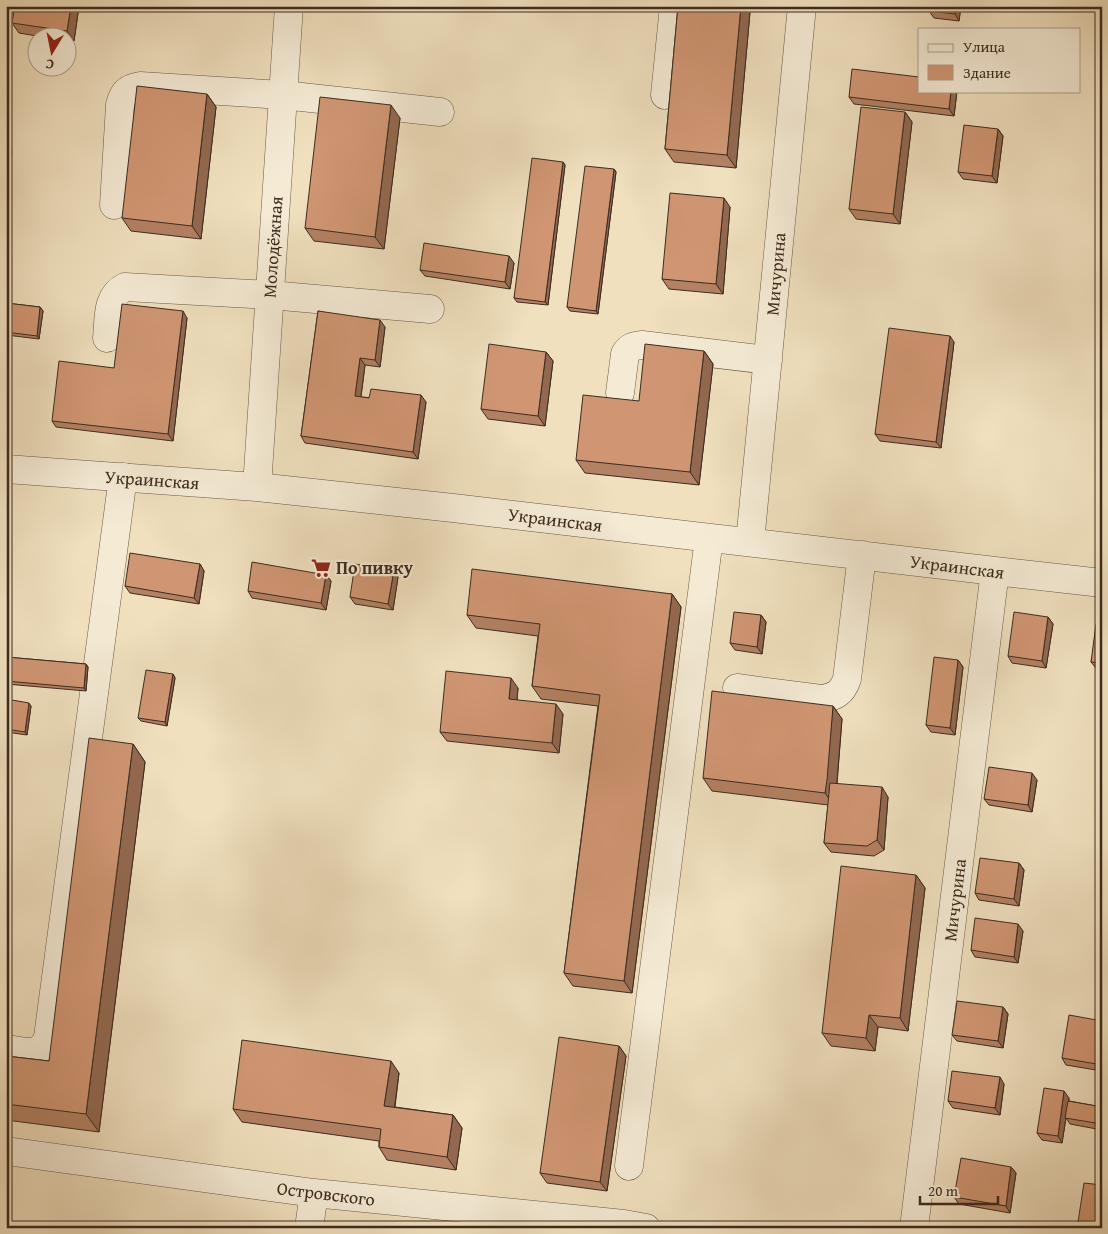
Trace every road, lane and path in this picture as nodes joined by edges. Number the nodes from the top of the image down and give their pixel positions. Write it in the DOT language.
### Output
graph roads {
  1 [pos="289,6"];
  2 [pos="674,6"];
  3 [pos="802,6"];
  4 [pos="283,95"];
  5 [pos="665,95"];
  6 [pos="440,112"];
  7 [pos="114,205"];
  8 [pos="270,295"];
  9 [pos="430,309"];
  10 [pos="107,338"];
  11 [pos="768,360"];
  12 [pos="620,393"];
  13 [pos="6,469"];
  14 [pos="123,478"];
  15 [pos="257,487"];
  16 [pos="709,538"];
  17 [pos="750,542"];
  18 [pos="862,555"];
  19 [pos="995,571"];
  20 [pos="1102,583"];
  21 [pos="736,688"];
  22 [pos="6,1049"];
  23 [pos="6,1151"];
  24 [pos="629,1166"];
  25 [pos="314,1193"];
  26 [pos="631,1227"];
  27 [pos="309,1228"];
  28 [pos="914,1228"];
  1 -- 4 [label="street, Молодёжная"];
  2 -- 5 [label="street"];
  3 -- 11 [label="street, Мичурина"];
  4 -- 6 [label="street"];
  4 -- 7 [label="street"];
  4 -- 8 [label="street, Молодёжная"];
  8 -- 9 [label="street"];
  8 -- 10 [label="street"];
  8 -- 15 [label="street, Молодёжная"];
  11 -- 12 [label="street"];
  11 -- 17 [label="street, Мичурина"];
  13 -- 14 [label="street, Украинская"];
  14 -- 15 [label="street, Украинская"];
  14 -- 22 [label="street"];
  15 -- 16 [label="street, Украинская"];
  16 -- 17 [label="street, Украинская"];
  16 -- 24 [label="street"];
  17 -- 18 [label="street, Украинская"];
  18 -- 19 [label="street, Украинская"];
  18 -- 21 [label="street"];
  19 -- 20 [label="street, Украинская"];
  19 -- 28 [label="street, Мичурина"];
  23 -- 25 [label="street, Островского"];
  25 -- 26 [label="street, Островского"];
  25 -- 27 [label="street"];
}
